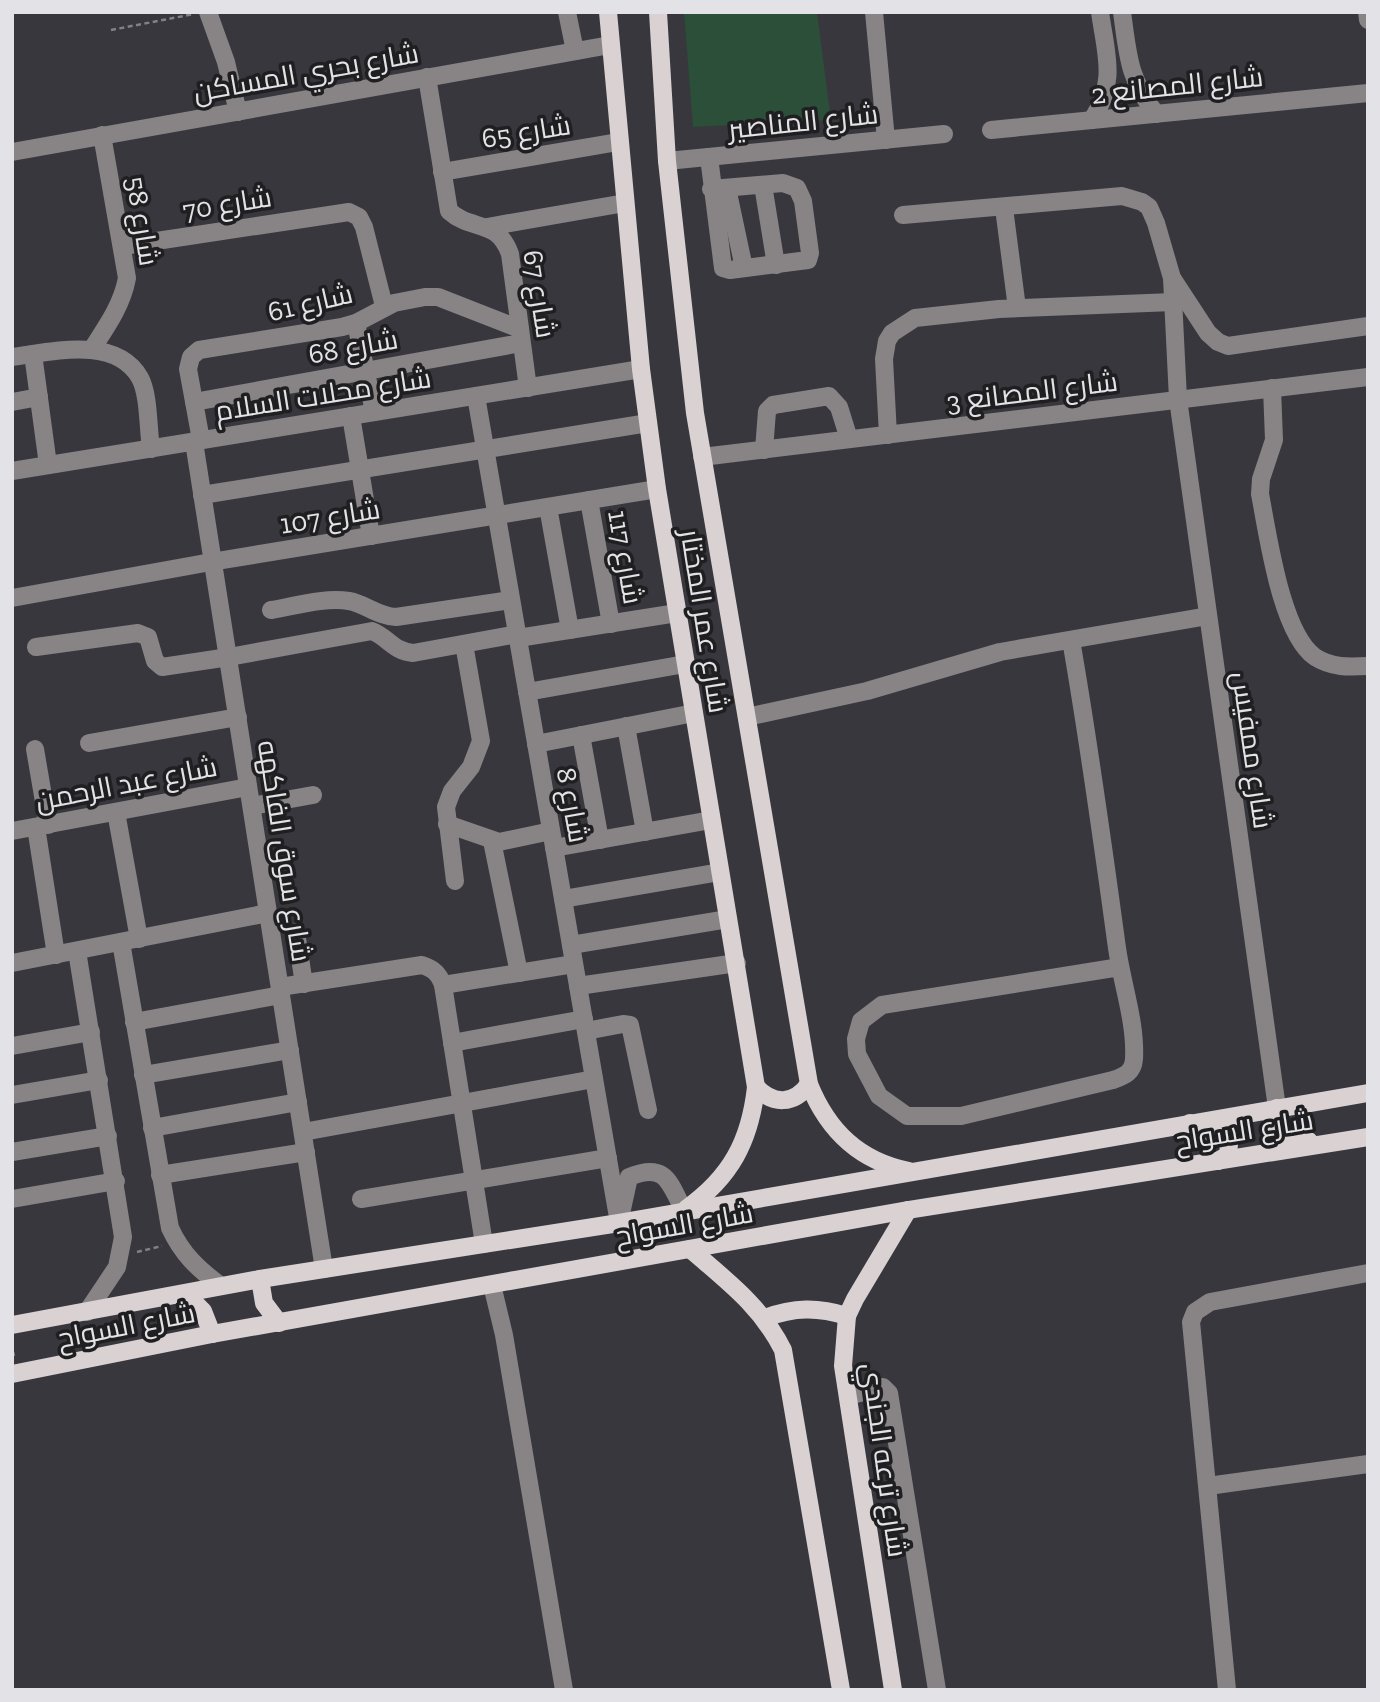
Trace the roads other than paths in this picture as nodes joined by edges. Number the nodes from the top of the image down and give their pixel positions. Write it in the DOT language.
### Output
graph roads {
  1 [pos="206,12"];
  2 [pos="567,12"];
  3 [pos="607,12"];
  4 [pos="658,12"];
  5 [pos="874,12"];
  6 [pos="1100,12"];
  7 [pos="1122,12"];
  8 [pos="1367,12"];
  9 [pos="1368,20"];
  10 [pos="610,45"];
  11 [pos="575,51"];
  12 [pos="427,77"];
  13 [pos="1368,93"];
  14 [pos="238,112"];
  15 [pos="1156,114"];
  16 [pos="1091,120"];
  17 [pos="991,130"];
  18 [pos="944,134"];
  19 [pos="102,135"];
  20 [pos="886,140"];
  21 [pos="618,142"];
  22 [pos="12,152"];
  23 [pos="709,157"];
  24 [pos="667,161"];
  25 [pos="442,172"];
  26 [pos="763,185"];
  27 [pos="719,189"];
  28 [pos="625,203"];
  29 [pos="1004,208"];
  30 [pos="903,215"];
  31 [pos="488,227"];
  32 [pos="123,246"];
  33 [pos="776,265"];
  34 [pos="1172,278"];
  35 [pos="1173,302"];
  36 [pos="384,306"];
  37 [pos="1017,308"];
  38 [pos="356,323"];
  39 [pos="1368,327"];
  40 [pos="521,336"];
  41 [pos="92,349"];
  42 [pos="33,354"];
  43 [pos="12,357"];
  44 [pos="641,369"];
  45 [pos="367,370"];
  46 [pos="1368,377"];
  47 [pos="528,388"];
  48 [pos="1272,388"];
  49 [pos="476,396"];
  50 [pos="39,397"];
  51 [pos="1178,399"];
  52 [pos="12,402"];
  53 [pos="194,402"];
  54 [pos="374,412"];
  55 [pos="351,416"];
  56 [pos="648,423"];
  57 [pos="888,435"];
  58 [pos="849,439"];
  59 [pos="197,441"];
  60 [pos="150,449"];
  61 [pos="485,449"];
  62 [pos="764,450"];
  63 [pos="702,457"];
  64 [pos="48,465"];
  65 [pos="360,470"];
  66 [pos="12,471"];
  67 [pos="657,489"];
  68 [pos="202,495"];
  69 [pos="589,500"];
  70 [pos="548,507"];
  71 [pos="496,515"];
  72 [pos="371,536"];
  73 [pos="211,562"];
  74 [pos="12,598"];
  75 [pos="511,600"];
  76 [pos="271,610"];
  77 [pos="677,613"];
  78 [pos="1208,616"];
  79 [pos="611,624"];
  80 [pos="570,630"];
  81 [pos="517,636"];
  82 [pos="1071,640"];
  83 [pos="464,644"];
  84 [pos="36,647"];
  85 [pos="229,657"];
  86 [pos="685,664"];
  87 [pos="1368,666"];
  88 [pos="527,692"];
  89 [pos="694,713"];
  90 [pos="238,717"];
  91 [pos="747,717"];
  92 [pos="626,726"];
  93 [pos="581,735"];
  94 [pos="89,743"];
  95 [pos="536,744"];
  96 [pos="35,749"];
  97 [pos="248,787"];
  98 [pos="313,795"];
  99 [pos="252,806"];
  100 [pos="116,812"];
  101 [pos="711,820"];
  102 [pos="447,824"];
  103 [pos="42,826"];
  104 [pos="12,831"];
  105 [pos="645,832"];
  106 [pos="553,840"];
  107 [pos="600,840"];
  108 [pos="492,841"];
  109 [pos="720,872"];
  110 [pos="454,881"];
  111 [pos="563,899"];
  112 [pos="268,913"];
  113 [pos="728,919"];
  114 [pos="296,932"];
  115 [pos="139,939"];
  116 [pos="121,942"];
  117 [pos="571,945"];
  118 [pos="77,951"];
  119 [pos="56,955"];
  120 [pos="12,963"];
  121 [pos="737,963"];
  122 [pos="574,964"];
  123 [pos="1120,967"];
  124 [pos="519,973"];
  125 [pos="304,984"];
  126 [pos="443,985"];
  127 [pos="578,986"];
  128 [pos="281,991"];
  129 [pos="134,1022"];
  130 [pos="585,1025"];
  131 [pos="91,1032"];
  132 [pos="452,1043"];
  133 [pos="12,1046"];
  134 [pos="290,1050"];
  135 [pos="143,1074"];
  136 [pos="594,1079"];
  137 [pos="99,1080"];
  138 [pos="809,1084"];
  139 [pos="756,1087"];
  140 [pos="1368,1093"];
  141 [pos="12,1096"];
  142 [pos="298,1102"];
  143 [pos="461,1103"];
  144 [pos="1277,1108"];
  145 [pos="648,1110"];
  146 [pos="1190,1123"];
  147 [pos="152,1128"];
  148 [pos="303,1132"];
  149 [pos="108,1136"];
  150 [pos="1368,1137"];
  151 [pos="1323,1143"];
  152 [pos="12,1152"];
  153 [pos="306,1152"];
  154 [pos="608,1158"];
  155 [pos="1218,1161"];
  156 [pos="916,1172"];
  157 [pos="160,1175"];
  158 [pos="116,1181"];
  159 [pos="473,1181"];
  160 [pos="12,1199"];
  161 [pos="361,1199"];
  162 [pos="908,1210"];
  163 [pos="684,1211"];
  164 [pos="619,1223"];
  165 [pos="484,1244"];
  166 [pos="691,1250"];
  167 [pos="324,1269"];
  168 [pos="1368,1273"];
  169 [pos="260,1279"];
  170 [pos="492,1285"];
  171 [pos="221,1286"];
  172 [pos="186,1294"];
  173 [pos="87,1312"];
  174 [pos="847,1316"];
  175 [pos="765,1318"];
  176 [pos="279,1323"];
  177 [pos="12,1325"];
  178 [pos="212,1334"];
  179 [pos="12,1374"];
  180 [pos="848,1396"];
  181 [pos="1368,1464"];
  182 [pos="1208,1486"];
  183 [pos="564,1690"];
  184 [pos="841,1690"];
  185 [pos="893,1690"];
  186 [pos="937,1690"];
  187 [pos="1227,1690"];
  1 -- 14 [label="street"];
  2 -- 11 [label="street"];
  3 -- 10 [label="main road, شارع عمر المختار"];
  4 -- 24 [label="main road, شارع عمر المختار"];
  5 -- 20 [label="street"];
  6 -- 16 [label="street"];
  7 -- 15 [label="street"];
  8 -- 9 [label="street"];
  10 -- 11 [label="street, شارع بحري المساكن"];
  10 -- 21 [label="main road, شارع عمر المختار"];
  11 -- 12 [label="street, شارع بحري المساكن"];
  12 -- 14 [label="street, شارع بحري المساكن"];
  12 -- 25 [label="street, شارع 67"];
  13 -- 15 [label="street, شارع المصانع 2"];
  14 -- 19 [label="street, شارع بحري المساكن"];
  15 -- 16 [label="street, شارع المصانع 2"];
  16 -- 17 [label="street, شارع المصانع 2"];
  18 -- 20 [label="street, شارع المناصير"];
  19 -- 22 [label="street, شارع بحري المساكن"];
  19 -- 32 [label="street, شارع 58"];
  20 -- 23 [label="street, شارع المناصير"];
  21 -- 25 [label="street, شارع 65"];
  21 -- 28 [label="main road, شارع عمر المختار"];
  23 -- 24 [label="street, شارع المناصير"];
  23 -- 27 [label="street"];
  24 -- 63 [label="main road, شارع عمر المختار"];
  25 -- 31 [label="street, شارع 67"];
  26 -- 27 [label="street"];
  26 -- 33 [label="street"];
  26 -- 33 [label="street"];
  27 -- 33 [label="street"];
  28 -- 31 [label="street"];
  28 -- 44 [label="main road, شارع عمر المختار"];
  29 -- 30 [label="street"];
  29 -- 34 [label="street"];
  29 -- 37 [label="street"];
  31 -- 40 [label="street, شارع 67"];
  32 -- 36 [label="street, شارع 70"];
  32 -- 41 [label="street, شارع 58"];
  34 -- 35 [label="street, شارع ممفيس"];
  34 -- 39 [label="street"];
  35 -- 37 [label="street"];
  35 -- 51 [label="street, شارع ممفيس"];
  36 -- 38 [label="street, شارع 61"];
  36 -- 40 [label="street, شارع 61"];
  37 -- 57 [label="street"];
  38 -- 45 [label="street"];
  38 -- 53 [label="street, شارع 61"];
  40 -- 45 [label="street, شارع 68"];
  40 -- 47 [label="street, شارع 67"];
  41 -- 42 [label="street"];
  41 -- 60 [label="street"];
  42 -- 43 [label="street"];
  42 -- 50 [label="street"];
  44 -- 47 [label="street, شارع محلات السلام"];
  44 -- 56 [label="main road, شارع عمر المختار"];
  45 -- 53 [label="street, شارع 68"];
  45 -- 54 [label="street"];
  46 -- 48 [label="street, شارع المصانع 3"];
  47 -- 49 [label="street, شارع محلات السلام"];
  48 -- 51 [label="street, شارع المصانع 3"];
  48 -- 87 [label="street"];
  49 -- 54 [label="street, شارع محلات السلام"];
  49 -- 61 [label="street, شارع 8"];
  50 -- 52 [label="street"];
  50 -- 64 [label="street"];
  51 -- 57 [label="street, شارع المصانع 3"];
  51 -- 78 [label="street, شارع ممفيس"];
  53 -- 59 [label="street, شارع 61"];
  54 -- 55 [label="street, شارع محلات السلام"];
  55 -- 59 [label="street, شارع محلات السلام"];
  55 -- 65 [label="street"];
  56 -- 61 [label="street"];
  56 -- 67 [label="main road, شارع عمر المختار"];
  57 -- 58 [label="street, شارع المصانع 3"];
  58 -- 62 [label="street, شارع المصانع 3"];
  58 -- 62 [label="street"];
  59 -- 60 [label="street, شارع محلات السلام"];
  59 -- 68 [label="street, شارع سوق الفاكهه"];
  60 -- 64 [label="street, شارع محلات السلام"];
  61 -- 65 [label="street"];
  61 -- 71 [label="street, شارع 8"];
  62 -- 63 [label="street, شارع المصانع 3"];
  63 -- 91 [label="main road, شارع عمر المختار"];
  64 -- 66 [label="street, شارع محلات السلام"];
  65 -- 68 [label="street"];
  65 -- 72 [label="street"];
  67 -- 69 [label="street, شارع 107"];
  67 -- 77 [label="main road, شارع عمر المختار"];
  68 -- 73 [label="street, شارع سوق الفاكهه"];
  69 -- 70 [label="street, شارع 107"];
  69 -- 79 [label="street, شارع 117"];
  70 -- 71 [label="street, شارع 107"];
  70 -- 80 [label="street"];
  71 -- 72 [label="street, شارع 107"];
  71 -- 75 [label="street, شارع 8"];
  72 -- 73 [label="street, شارع 107"];
  73 -- 74 [label="street, شارع 107"];
  73 -- 85 [label="street, شارع سوق الفاكهه"];
  75 -- 76 [label="street"];
  75 -- 81 [label="street, شارع 8"];
  77 -- 79 [label="street"];
  77 -- 86 [label="main road, شارع عمر المختار"];
  78 -- 82 [label="street"];
  78 -- 144 [label="street, شارع ممفيس"];
  79 -- 80 [label="street"];
  80 -- 81 [label="street"];
  81 -- 83 [label="street"];
  81 -- 88 [label="street, شارع 8"];
  82 -- 91 [label="street"];
  82 -- 123 [label="street"];
  83 -- 85 [label="street"];
  83 -- 102 [label="street"];
  84 -- 85 [label="street"];
  85 -- 90 [label="street, شارع سوق الفاكهه"];
  86 -- 88 [label="street"];
  86 -- 89 [label="main road, شارع عمر المختار"];
  88 -- 95 [label="street, شارع 8"];
  89 -- 92 [label="street"];
  89 -- 101 [label="main road, شارع عمر المختار"];
  90 -- 94 [label="street"];
  90 -- 97 [label="street, شارع سوق الفاكهه"];
  91 -- 138 [label="main road, شارع عمر المختار"];
  92 -- 93 [label="street"];
  92 -- 105 [label="street"];
  93 -- 95 [label="street"];
  93 -- 107 [label="street"];
  95 -- 106 [label="street, شارع 8"];
  96 -- 103 [label="street"];
  97 -- 99 [label="street, شارع سوق الفاكهه"];
  97 -- 100 [label="street, شارع عبد الرحمن"];
  98 -- 99 [label="street"];
  99 -- 112 [label="street, شارع سوق الفاكهه"];
  100 -- 103 [label="street, شارع عبد الرحمن"];
  100 -- 115 [label="street"];
  101 -- 105 [label="street"];
  101 -- 109 [label="main road, شارع عمر المختار"];
  102 -- 108 [label="street"];
  102 -- 110 [label="street"];
  103 -- 104 [label="street, شارع عبد الرحمن"];
  103 -- 119 [label="street"];
  105 -- 107 [label="street"];
  106 -- 107 [label="street"];
  106 -- 108 [label="street"];
  106 -- 111 [label="street, شارع 8"];
  108 -- 124 [label="street"];
  109 -- 111 [label="street"];
  109 -- 113 [label="main road, شارع عمر المختار"];
  111 -- 117 [label="street, شارع 8"];
  112 -- 115 [label="street"];
  112 -- 128 [label="street, شارع سوق الفاكهه"];
  113 -- 117 [label="street"];
  113 -- 121 [label="main road, شارع عمر المختار"];
  114 -- 125 [label="street"];
  115 -- 116 [label="street"];
  116 -- 118 [label="street"];
  116 -- 129 [label="street"];
  117 -- 122 [label="street, شارع 8"];
  118 -- 119 [label="street"];
  118 -- 131 [label="street"];
  119 -- 120 [label="street"];
  121 -- 127 [label="street"];
  121 -- 139 [label="main road, شارع عمر المختار"];
  122 -- 124 [label="street"];
  122 -- 127 [label="street, شارع 8"];
  123 -- 123 [label="street"];
  124 -- 126 [label="street"];
  125 -- 126 [label="street"];
  125 -- 128 [label="street"];
  126 -- 132 [label="street"];
  127 -- 130 [label="street, شارع 8"];
  128 -- 129 [label="street"];
  128 -- 134 [label="street, شارع سوق الفاكهه"];
  129 -- 135 [label="street"];
  130 -- 132 [label="street"];
  130 -- 136 [label="street, شارع 8"];
  130 -- 145 [label="street"];
  131 -- 133 [label="street"];
  131 -- 137 [label="street"];
  132 -- 143 [label="street"];
  134 -- 135 [label="street"];
  134 -- 142 [label="street, شارع سوق الفاكهه"];
  135 -- 147 [label="street"];
  136 -- 143 [label="street"];
  136 -- 154 [label="street, شارع 8"];
  137 -- 141 [label="street"];
  137 -- 149 [label="street"];
  138 -- 139 [label="main road"];
  138 -- 156 [label="main road, شارع عمر المختار"];
  139 -- 163 [label="main road, شارع عمر المختار"];
  140 -- 144 [label="main road, شارع السواح"];
  142 -- 147 [label="street"];
  142 -- 148 [label="street, شارع سوق الفاكهه"];
  143 -- 148 [label="street"];
  143 -- 159 [label="street"];
  144 -- 146 [label="main road, شارع السواح"];
  144 -- 151 [label="main road"];
  146 -- 155 [label="main road"];
  146 -- 156 [label="main road, شارع السواح"];
  147 -- 157 [label="street"];
  148 -- 153 [label="street, شارع سوق الفاكهه"];
  149 -- 152 [label="street"];
  149 -- 158 [label="street"];
  150 -- 151 [label="main road, شارع السواح"];
  151 -- 155 [label="main road, شارع السواح"];
  153 -- 157 [label="street"];
  153 -- 167 [label="street, شارع سوق الفاكهه"];
  154 -- 159 [label="street"];
  154 -- 164 [label="street, شارع 8"];
  155 -- 162 [label="main road, شارع السواح"];
  156 -- 163 [label="main road, شارع السواح"];
  157 -- 171 [label="street"];
  158 -- 160 [label="street"];
  158 -- 173 [label="street"];
  159 -- 161 [label="street"];
  159 -- 165 [label="street"];
  162 -- 166 [label="main road, شارع السواح"];
  162 -- 174 [label="main road, شارع ترعه الجندي"];
  163 -- 164 [label="main road, شارع السواح"];
  163 -- 164 [label="street"];
  164 -- 165 [label="main road, شارع السواح"];
  165 -- 167 [label="main road, شارع السواح"];
  166 -- 170 [label="main road, شارع السواح"];
  166 -- 175 [label="main road"];
  167 -- 169 [label="main road, شارع السواح"];
  168 -- 182 [label="street"];
  169 -- 171 [label="main road, شارع السواح"];
  169 -- 176 [label="main road"];
  170 -- 176 [label="main road, شارع السواح"];
  170 -- 183 [label="street"];
  171 -- 172 [label="main road, شارع السواح"];
  172 -- 173 [label="main road, شارع السواح"];
  172 -- 178 [label="main road"];
  173 -- 177 [label="main road, شارع السواح"];
  174 -- 175 [label="main road"];
  174 -- 180 [label="main road, شارع ترعه الجندي"];
  175 -- 184 [label="main road"];
  176 -- 178 [label="main road, شارع السواح"];
  178 -- 179 [label="main road, شارع السواح"];
  180 -- 185 [label="main road, شارع ترعه الجندي"];
  180 -- 186 [label="street"];
  181 -- 182 [label="street"];
  182 -- 187 [label="street"];
}
